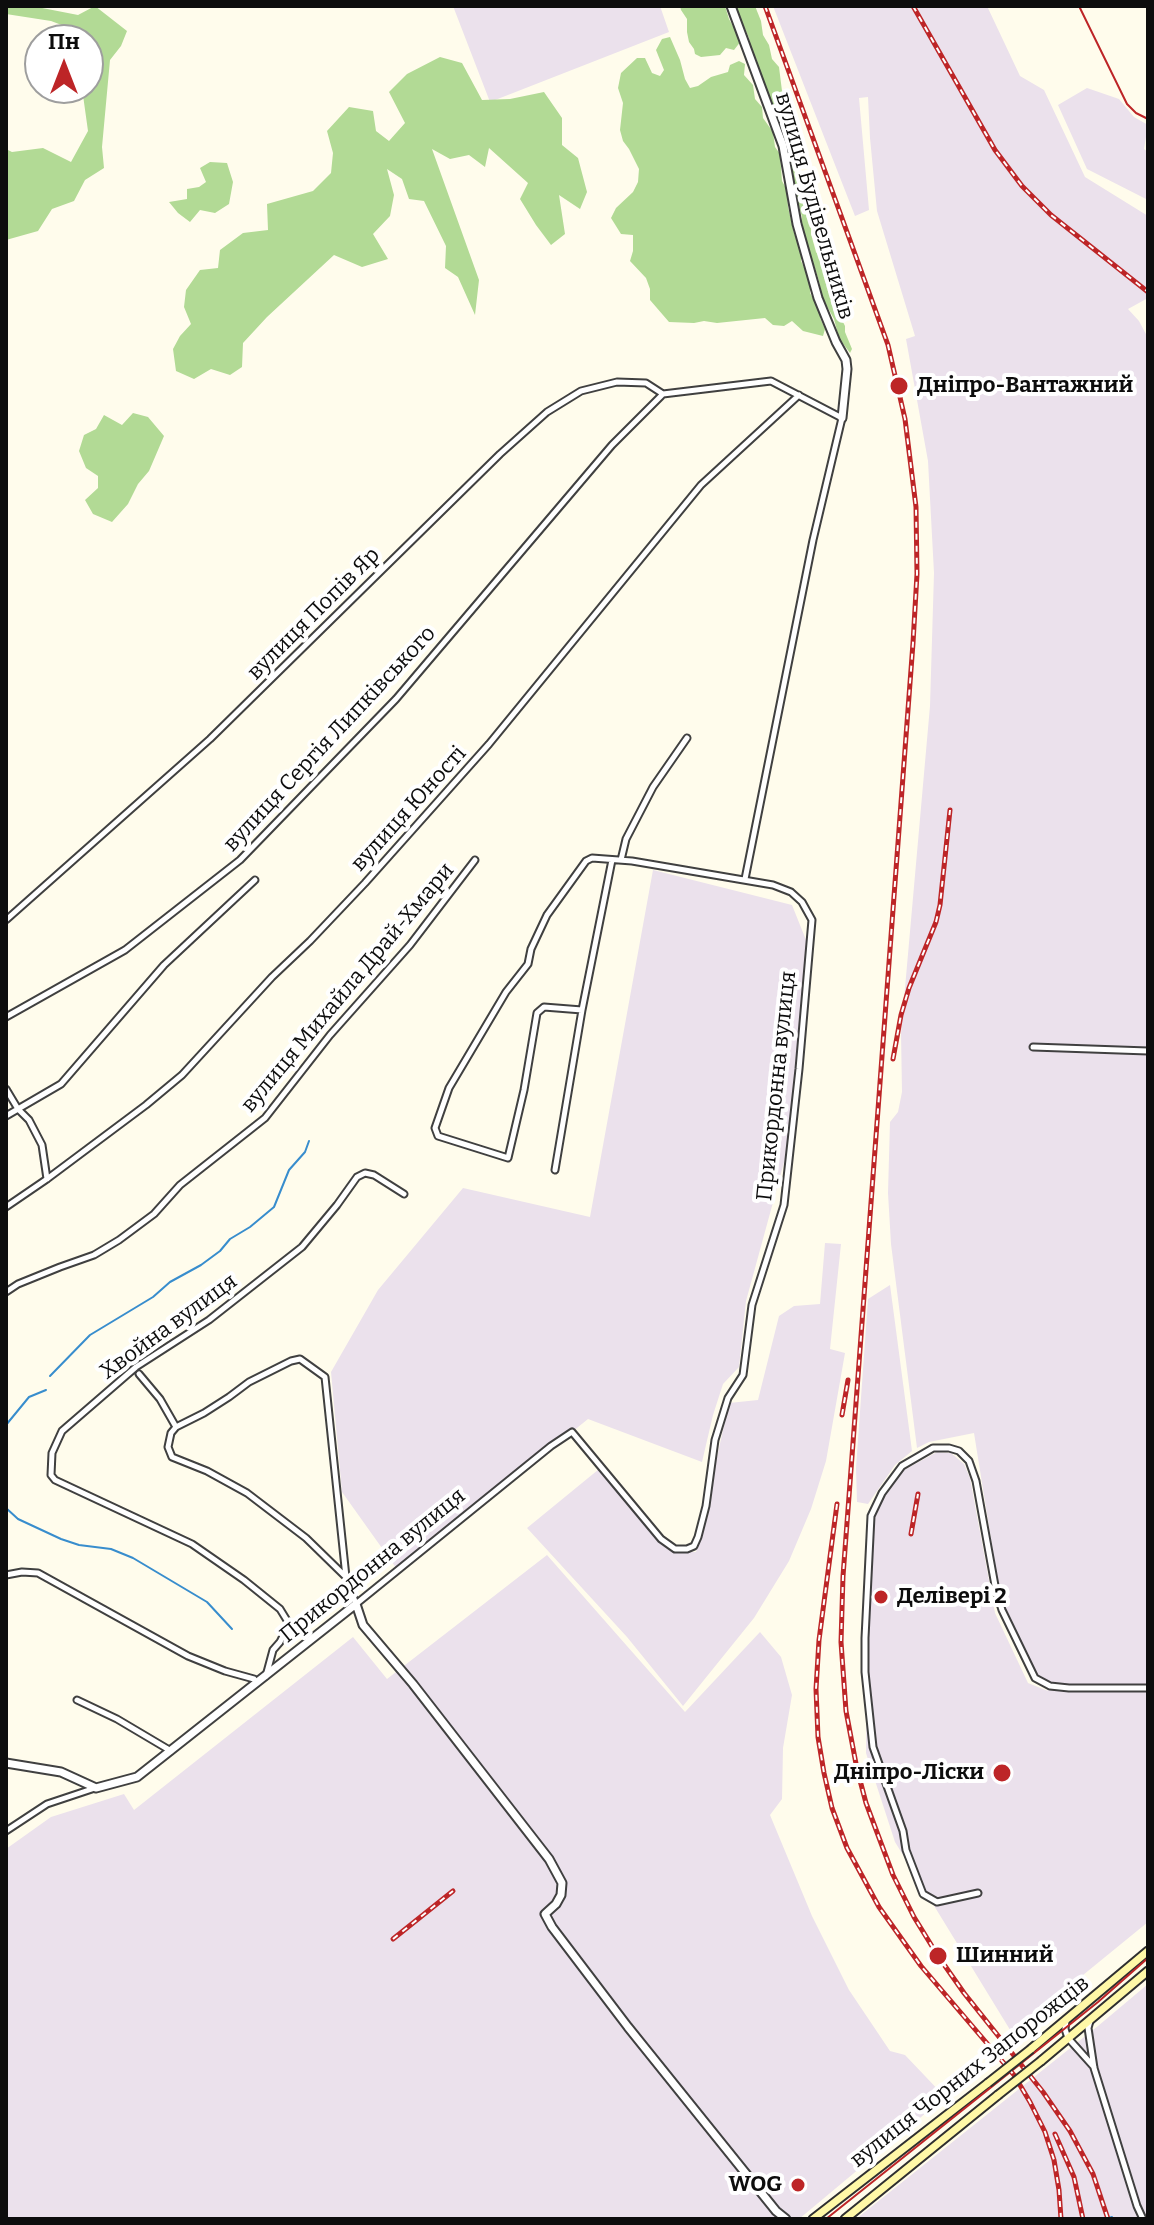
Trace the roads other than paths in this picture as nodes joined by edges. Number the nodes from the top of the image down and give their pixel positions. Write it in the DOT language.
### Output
graph roads {
  1 [pos="731,6"];
  2 [pos="663,394"];
  3 [pos="799,395"];
  4 [pos="842,418"];
  5 [pos="687,738"];
  6 [pos="475,860"];
  7 [pos="612,860"];
  8 [pos="621,860"];
  9 [pos="745,879"];
  10 [pos="255,880"];
  11 [pos="6,920"];
  12 [pos="582,1010"];
  13 [pos="6,1017"];
  14 [pos="1033,1047"];
  15 [pos="1148,1051"];
  16 [pos="6,1089"];
  17 [pos="18,1109"];
  18 [pos="6,1116"];
  19 [pos="555,1170"];
  20 [pos="47,1179"];
  21 [pos="404,1194"];
  22 [pos="6,1207"];
  23 [pos="6,1292"];
  24 [pos="139,1374"];
  25 [pos="176,1427"];
  26 [pos="6,1575"];
  27 [pos="346,1577"];
  28 [pos="356,1604"];
  29 [pos="266,1677"];
  30 [pos="257,1684"];
  31 [pos="1148,1688"];
  32 [pos="77,1700"];
  33 [pos="172,1751"];
  34 [pos="6,1763"];
  35 [pos="96,1788"];
  36 [pos="6,1831"];
  37 [pos="978,1893"];
  38 [pos="1148,1951"];
  39 [pos="1148,1971"];
  40 [pos="1091,2020"];
  41 [pos="1066,2021"];
  42 [pos="1068,2038"];
  43 [pos="1094,2068"];
  44 [pos="786,2219"];
  45 [pos="813,2219"];
  46 [pos="845,2219"];
  47 [pos="1143,2219"];
  1 -- 4 [label="street, вулиця Будівельників"];
  2 -- 3 [label="street"];
  2 -- 11 [label="street, вулиця Попів Яр"];
  2 -- 13 [label="street, вулиця Сергія Липківського"];
  3 -- 4 [label="street"];
  3 -- 20 [label="street, вулиця Юності"];
  4 -- 9 [label="street"];
  5 -- 8 [label="street"];
  6 -- 23 [label="street, вулиця Михайла Драй-Хмари"];
  7 -- 8 [label="street"];
  7 -- 12 [label="street"];
  7 -- 12 [label="street"];
  8 -- 9 [label="street"];
  9 -- 28 [label="street, Прикордонна вулиця"];
  10 -- 17 [label="street, вулиця Сергія Липківського"];
  12 -- 19 [label="street"];
  14 -- 15 [label="street"];
  16 -- 17 [label="street"];
  17 -- 18 [label="street, вулиця Сергія Липківського"];
  17 -- 20 [label="street"];
  20 -- 22 [label="street, вулиця Юності"];
  21 -- 29 [label="street, Хвойна вулиця"];
  24 -- 25 [label="street"];
  25 -- 27 [label="street"];
  25 -- 27 [label="street"];
  26 -- 30 [label="street"];
  27 -- 28 [label="street"];
  28 -- 29 [label="street, Прикордонна вулиця"];
  28 -- 44 [label="street"];
  29 -- 30 [label="street, Прикордонна вулиця"];
  30 -- 33 [label="street, Прикордонна вулиця"];
  31 -- 37 [label="street"];
  32 -- 33 [label="street"];
  33 -- 35 [label="street, Прикордонна вулиця"];
  34 -- 35 [label="street"];
  35 -- 36 [label="street, Прикордонна вулиця"];
  38 -- 41 [label="main road, вулиця Чорних Запорожців"];
  39 -- 40 [label="main road, вулиця Чорних Запорожців"];
  40 -- 42 [label="main road, вулиця Чорних Запорожців"];
  40 -- 43 [label="street"];
  41 -- 42 [label="street"];
  41 -- 45 [label="main road, вулиця Чорних Запорожців, bridge"];
  42 -- 43 [label="street"];
  42 -- 46 [label="main road, вулиця Чорних Запорожців, bridge"];
  43 -- 47 [label="street"];
}
